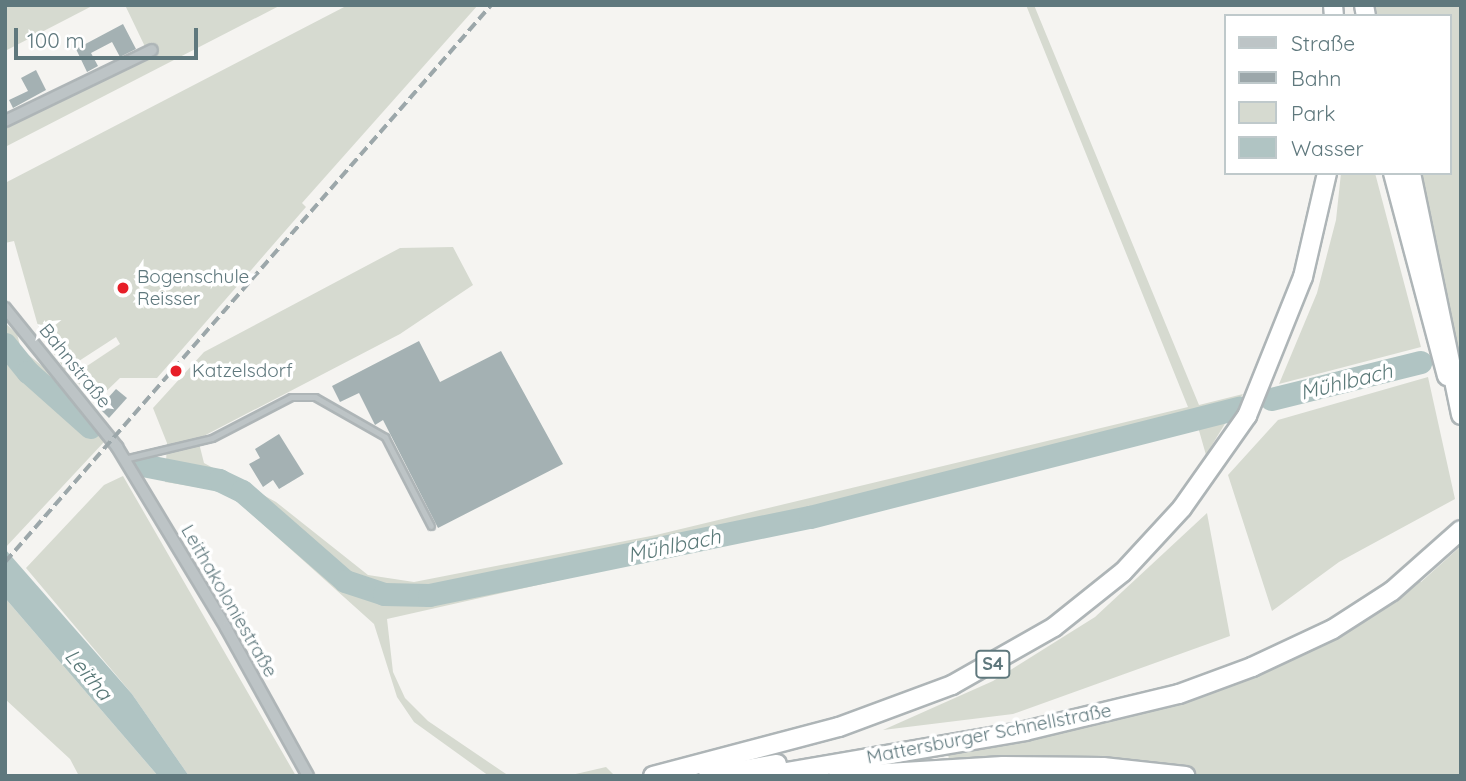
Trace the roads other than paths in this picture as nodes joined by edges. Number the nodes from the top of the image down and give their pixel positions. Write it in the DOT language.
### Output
graph roads {
  1 [pos="152,50"];
  2 [pos="5,121"];
  3 [pos="1327,175"];
  4 [pos="1394,175"];
  5 [pos="1409,175"];
  6 [pos="5,308"];
  7 [pos="1455,393"];
  8 [pos="1461,415"];
  9 [pos="117,447"];
  10 [pos="124,459"];
  11 [pos="431,526"];
  12 [pos="1461,530"];
  13 [pos="853,759"];
  14 [pos="308,776"];
  15 [pos="653,776"];
  16 [pos="708,776"];
  17 [pos="762,776"];
  18 [pos="838,776"];
  19 [pos="1186,776"];
  1 -- 2 [label="street"];
  3 -- 15 [label="highway, Mattersburger Schnellstraße / S4"];
  4 -- 7 [label="highway"];
  5 -- 7 [label="highway"];
  6 -- 9 [label="street, Bahnstraße"];
  7 -- 8 [label="highway"];
  9 -- 10 [label="street, Leithakoloniestraße"];
  10 -- 11 [label="lane"];
  10 -- 14 [label="street, Leithakoloniestraße"];
  12 -- 13 [label="highway, Mattersburger Schnellstraße"];
  13 -- 16 [label="highway"];
  13 -- 17 [label="highway, Mattersburger Schnellstraße"];
  18 -- 19 [label="highway"];
}
